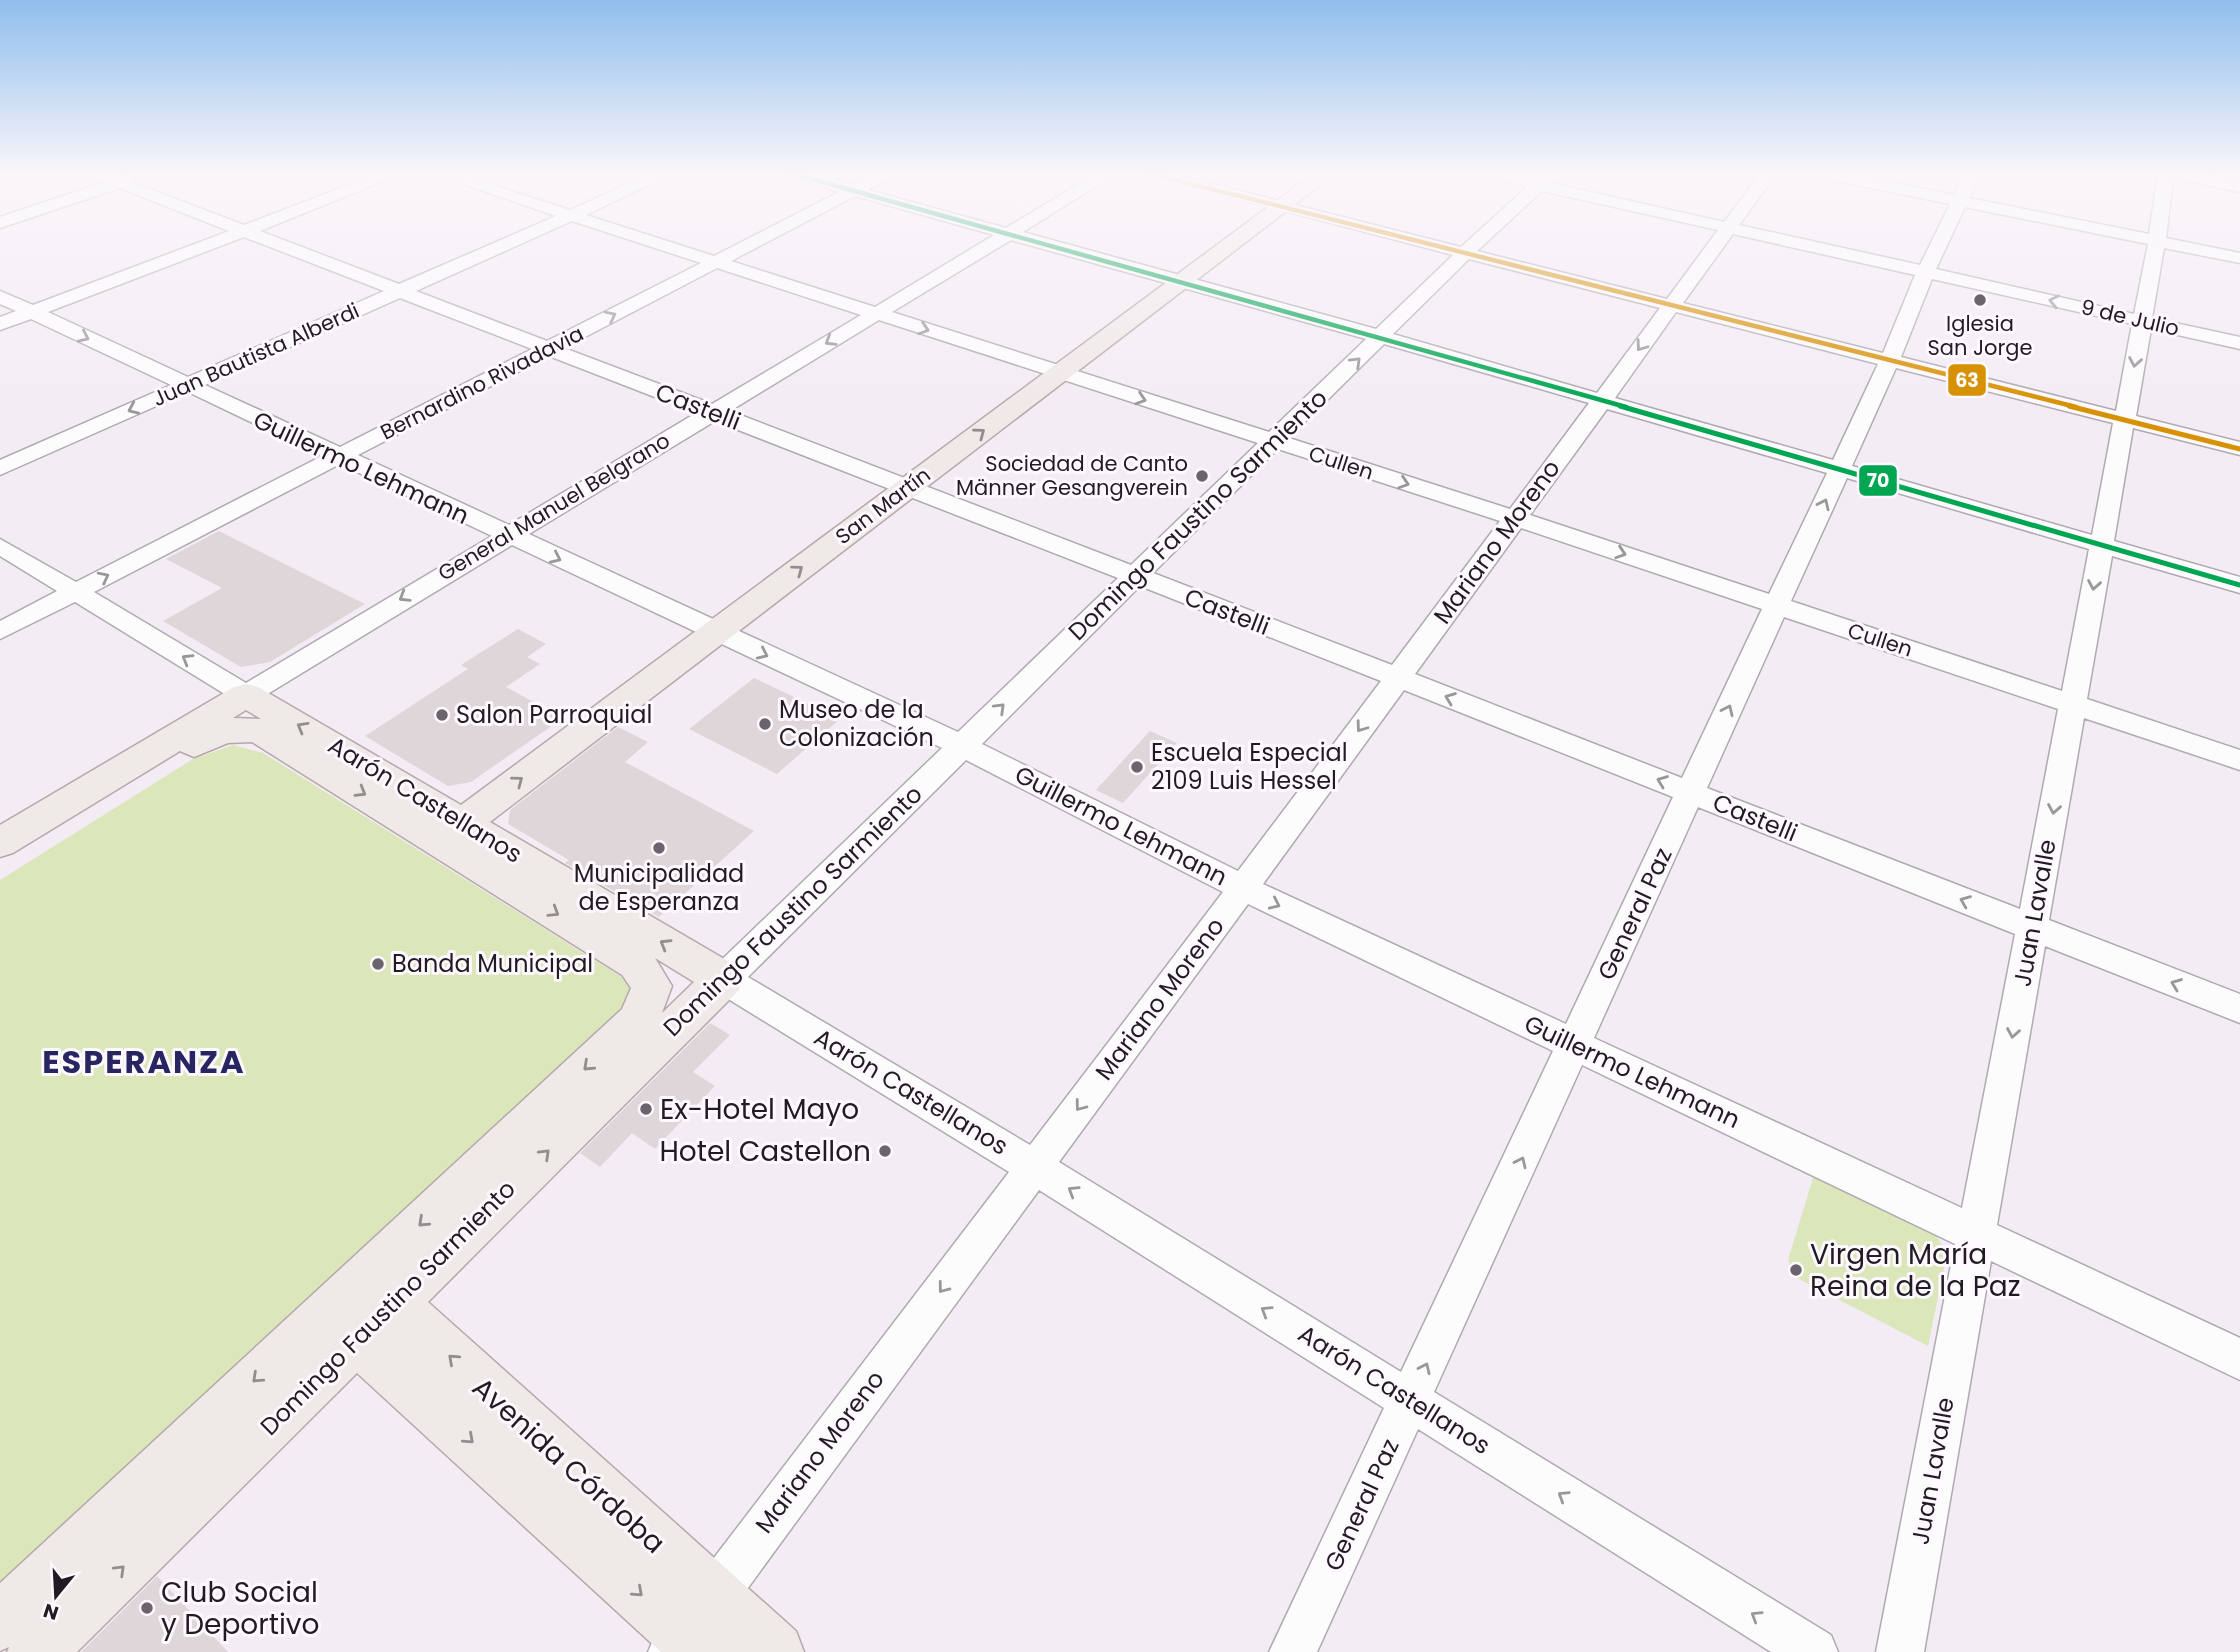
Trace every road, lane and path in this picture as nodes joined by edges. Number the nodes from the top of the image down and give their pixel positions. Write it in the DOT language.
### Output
graph roads {
  1 [pos="194,250"];
  2 [pos="293,250"];
  3 [pos="492,250"];
  4 [pos="678,250"];
  5 [pos="739,250"];
  6 [pos="982,250"];
  7 [pos="1067,250"];
  8 [pos="1225,250"];
  9 [pos="1453,250"];
  10 [pos="1468,250"];
  11 [pos="1714,250"];
  12 [pos="1829,250"];
  13 [pos="1936,250"];
  14 [pos="2155,250"];
  15 [pos="2201,250"];
  16 [pos="1465,253"];
  17 [pos="2240,258"];
  18 [pos="716,262"];
  19 [pos="1926,271"];
  20 [pos="1182,282"];
  21 [pos="399,291"];
  22 [pos="0,297"];
  23 [pos="1672,304"];
  24 [pos="31,312"];
  25 [pos="876,314"];
  26 [pos="2143,321"];
  27 [pos="0,324"];
  28 [pos="1382,337"];
  29 [pos="2240,343"];
  30 [pos="548,349"];
  31 [pos="1890,360"];
  32 [pos="1060,373"];
  33 [pos="186,385"];
  34 [pos="1601,400"];
  35 [pos="712,412"];
  36 [pos="2124,420"];
  37 [pos="1275,441"];
  38 [pos="2240,449"];
  39 [pos="338,457"];
  40 [pos="0,468"];
  41 [pos="1840,469"];
  42 [pos="907,488"];
  43 [pos="1515,518"];
  44 [pos="507,536"];
  45 [pos="2102,545"];
  46 [pos="0,546"];
  47 [pos="1136,576"];
  48 [pos="2240,585"];
  49 [pos="76,592"];
  50 [pos="1777,606"];
  51 [pos="0,631"];
  52 [pos="715,632"];
  53 [pos="1398,677"];
  54 [pos="246,695"];
  55 [pos="2073,704"];
  56 [pos="961,746"];
  57 [pos="2240,760"];
  58 [pos="1691,793"];
  59 [pos="452,831"];
  60 [pos="0,843"];
  61 [pos="0,863"];
  62 [pos="1243,888"];
  63 [pos="2032,927"];
  64 [pos="724,979"];
  65 [pos="2240,1009"];
  66 [pos="638,1020"];
  67 [pos="1574,1045"];
  68 [pos="1034,1167"];
  69 [pos="1976,1234"];
  70 [pos="360,1308"];
  71 [pos="2240,1359"];
  72 [pos="1410,1401"];
  73 [pos="0,1622"];
  74 [pos="693,1634"];
  75 [pos="36,1652"];
  76 [pos="775,1652"];
  77 [pos="1293,1652"];
  78 [pos="1814,1652"];
  79 [pos="1900,1652"];
  1 -- 24 [label="street"];
  2 -- 21 [label="street, Castelli"];
  3 -- 21 [label="street, Juan Bautista Alberdi"];
  4 -- 18 [label="street, Cullen"];
  5 -- 18 [label="street, Bernardino Rivadavia"];
  6 -- 25 [label="street, General Manuel Belgrano"];
  7 -- 20 [label="street"];
  8 -- 20 [label="main road, San Martín"];
  9 -- 16 [label="street"];
  10 -- 16 [label="street, Domingo Faustino Sarmiento"];
  11 -- 23 [label="street, Mariano Moreno"];
  12 -- 19 [label="street, 9 de Julio"];
  13 -- 19 [label="street, General Paz"];
  14 -- 26 [label="street, Juan Lavalle"];
  15 -- 17 [label="street"];
  16 -- 23 [label="street"];
  16 -- 28 [label="street, Domingo Faustino Sarmiento"];
  18 -- 25 [label="street, Cullen"];
  30 -- 18 [label="street, Bernardino Rivadavia, one-way"];
  26 -- 19 [label="street, 9 de Julio, one-way"];
  19 -- 31 [label="street, General Paz"];
  20 -- 28 [label="street"];
  20 -- 32 [label="main road, San Martín"];
  21 -- 30 [label="street, Castelli"];
  21 -- 33 [label="street, Juan Bautista Alberdi"];
  22 -- 24 [label="street, Guillermo Lehmann"];
  23 -- 31 [label="street"];
  23 -- 34 [label="street, Mariano Moreno, one-way"];
  24 -- 27 [label="street"];
  24 -- 33 [label="street, Guillermo Lehmann, one-way"];
  25 -- 32 [label="street, Cullen, one-way"];
  25 -- 35 [label="street, General Manuel Belgrano, one-way"];
  26 -- 29 [label="street, 9 de Julio"];
  26 -- 36 [label="street, Juan Lavalle, one-way"];
  28 -- 34 [label="street"];
  37 -- 28 [label="street, Domingo Faustino Sarmiento, one-way"];
  30 -- 35 [label="street, Castelli"];
  30 -- 39 [label="street, Bernardino Rivadavia"];
  31 -- 36 [label="street"];
  31 -- 41 [label="street, General Paz"];
  32 -- 37 [label="street, Cullen, one-way"];
  42 -- 32 [label="main road, San Martín, one-way"];
  33 -- 39 [label="street, Guillermo Lehmann"];
  33 -- 40 [label="street, Juan Bautista Alberdi, one-way"];
  34 -- 41 [label="street"];
  34 -- 43 [label="street, Mariano Moreno"];
  35 -- 42 [label="street, Castelli"];
  35 -- 44 [label="street, General Manuel Belgrano"];
  36 -- 38 [label="street"];
  36 -- 45 [label="street, Juan Lavalle"];
  37 -- 43 [label="street, Cullen, one-way"];
  37 -- 47 [label="street, Domingo Faustino Sarmiento"];
  39 -- 44 [label="street, Guillermo Lehmann"];
  49 -- 39 [label="street, Bernardino Rivadavia, one-way"];
  41 -- 45 [label="street"];
  50 -- 41 [label="street, General Paz, one-way"];
  42 -- 47 [label="street, Castelli"];
  52 -- 42 [label="main road, San Martín, one-way"];
  43 -- 50 [label="street, Cullen, one-way"];
  43 -- 53 [label="street, Mariano Moreno"];
  44 -- 52 [label="street, Guillermo Lehmann, one-way"];
  44 -- 54 [label="street, General Manuel Belgrano, one-way"];
  45 -- 48 [label="street"];
  45 -- 55 [label="street, Juan Lavalle, one-way"];
  46 -- 49 [label="street, Aarón Castellanos"];
  47 -- 53 [label="street, Castelli"];
  56 -- 47 [label="street, Domingo Faustino Sarmiento, one-way"];
  49 -- 51 [label="street, Bernardino Rivadavia"];
  54 -- 49 [label="street, Aarón Castellanos, one-way"];
  50 -- 55 [label="street, Cullen"];
  58 -- 50 [label="street, General Paz, one-way"];
  52 -- 56 [label="street, Guillermo Lehmann, one-way"];
  59 -- 52 [label="main road, San Martín, one-way"];
  58 -- 53 [label="street, Castelli, one-way"];
  53 -- 62 [label="street, Mariano Moreno, one-way"];
  59 -- 54 [label="main road, Aarón Castellanos, one-way"];
  54 -- 60 [label="main road, General Manuel Belgrano"];
  55 -- 57 [label="street, Cullen"];
  55 -- 63 [label="street, Juan Lavalle, one-way"];
  56 -- 62 [label="street, Guillermo Lehmann"];
  56 -- 64 [label="street, Domingo Faustino Sarmiento"];
  63 -- 58 [label="street, Castelli, one-way"];
  58 -- 67 [label="street, General Paz"];
  61 -- 59 [label="main road, Aarón Castellanos, one-way"];
  64 -- 59 [label="main road, Aarón Castellanos, one-way"];
  59 -- 66 [label="main road, Aarón Castellanos, one-way"];
  62 -- 67 [label="street, Guillermo Lehmann, one-way"];
  62 -- 68 [label="street, Mariano Moreno, one-way"];
  65 -- 63 [label="street, Castelli, one-way"];
  63 -- 69 [label="street, Juan Lavalle, one-way"];
  64 -- 68 [label="street, Aarón Castellanos"];
  70 -- 64 [label="main road, Domingo Faustino Sarmiento, one-way"];
  66 -- 70 [label="main road, Domingo Faustino Sarmiento, one-way"];
  67 -- 69 [label="street, Guillermo Lehmann"];
  72 -- 67 [label="street, General Paz, one-way"];
  72 -- 68 [label="street, Aarón Castellanos, one-way"];
  68 -- 74 [label="street, Mariano Moreno, one-way"];
  69 -- 71 [label="street, Guillermo Lehmann"];
  69 -- 79 [label="street, Juan Lavalle"];
  70 -- 73 [label="main road, Domingo Faustino Sarmiento, one-way"];
  70 -- 74 [label="main road, Avenida Córdoba"];
  75 -- 70 [label="main road, Domingo Faustino Sarmiento, one-way"];
  72 -- 77 [label="street, General Paz"];
  78 -- 72 [label="street, Aarón Castellanos, one-way"];
  74 -- 76 [label="main road, Avenida Córdoba"];
}
